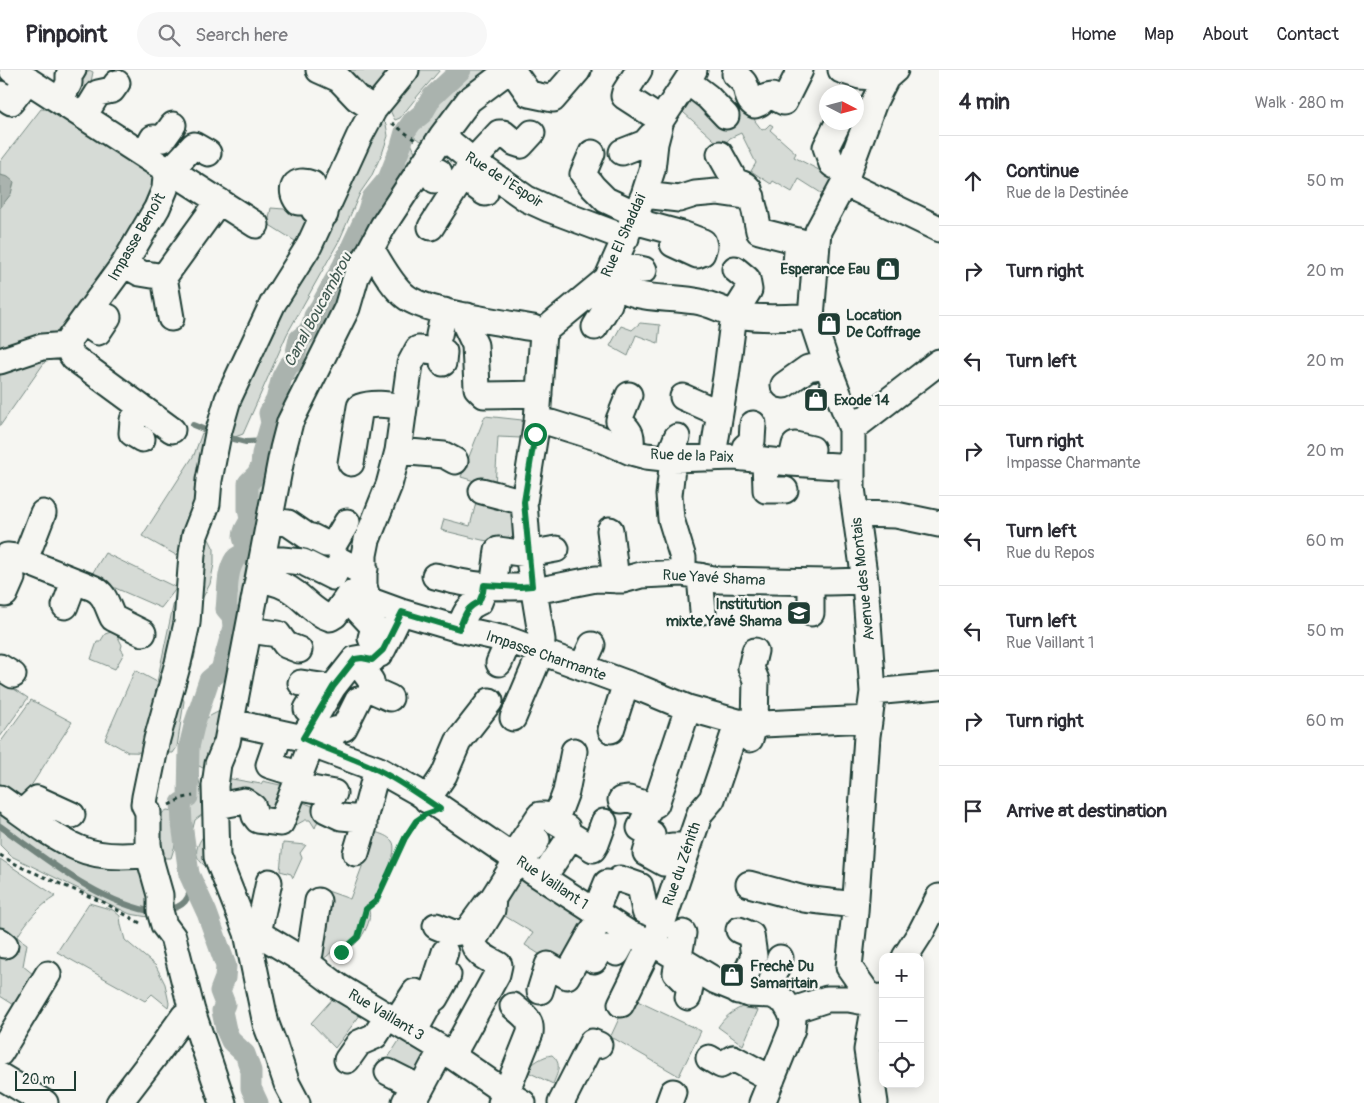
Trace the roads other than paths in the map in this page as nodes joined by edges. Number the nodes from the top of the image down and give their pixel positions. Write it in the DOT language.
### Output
graph roads {
  1 [pos="73,70"];
  2 [pos="406,70"];
  3 [pos="578,70"];
  4 [pos="639,70"];
  5 [pos="841,70"];
  6 [pos="508,71"];
  7 [pos="335,73"];
  8 [pos="807,73"];
  9 [pos="735,74"];
  10 [pos="890,74"];
  11 [pos="20,75"];
  12 [pos="692,82"];
  13 [pos="117,83"];
  14 [pos="60,101"];
  15 [pos="11,103"];
  16 [pos="492,106"];
  17 [pos="374,110"];
  18 [pos="864,112"];
  19 [pos="84,116"];
  20 [pos="726,116"];
  21 [pos="173,125"];
  22 [pos="652,130"];
  23 [pos="834,130"];
  24 [pos="859,130"];
  25 [pos="532,133"];
  26 [pos="622,152"];
  27 [pos="208,153"];
  28 [pos="592,153"];
  29 [pos="144,154"];
  30 [pos="720,154"];
  31 [pos="433,158"];
  32 [pos="166,175"];
  33 [pos="846,178"];
  34 [pos="474,179"];
  35 [pos="751,195"];
  36 [pos="591,196"];
  37 [pos="219,201"];
  38 [pos="640,204"];
  39 [pos="573,218"];
  40 [pos="256,225"];
  41 [pos="431,227"];
  42 [pos="939,229"];
  43 [pos="626,238"];
  44 [pos="673,244"];
  45 [pos="371,249"];
  46 [pos="810,253"];
  47 [pos="124,264"];
  48 [pos="735,268"];
  49 [pos="644,270"];
  50 [pos="612,276"];
  51 [pos="164,277"];
  52 [pos="455,313"];
  53 [pos="734,314"];
  54 [pos="811,317"];
  55 [pos="171,318"];
  56 [pos="595,327"];
  57 [pos="89,332"];
  58 [pos="543,332"];
  59 [pos="439,335"];
  60 [pos="0,361"];
  61 [pos="939,362"];
  62 [pos="443,363"];
  63 [pos="827,365"];
  64 [pos="784,385"];
  65 [pos="539,394"];
  66 [pos="629,395"];
  67 [pos="683,397"];
  68 [pos="141,408"];
  69 [pos="720,410"];
  70 [pos="397,416"];
  71 [pos="753,424"];
  72 [pos="852,428"];
  73 [pos="529,429"];
  74 [pos="172,430"];
  75 [pos="142,439"];
  76 [pos="675,448"];
  77 [pos="812,449"];
  78 [pos="398,451"];
  79 [pos="631,452"];
  80 [pos="714,458"];
  81 [pos="754,459"];
  82 [pos="455,461"];
  83 [pos="351,463"];
  84 [pos="790,463"];
  85 [pos="852,467"];
  86 [pos="785,490"];
  87 [pos="482,491"];
  88 [pos="524,502"];
  89 [pos="43,513"];
  90 [pos="856,514"];
  91 [pos="270,522"];
  92 [pos="347,522"];
  93 [pos="939,524"];
  94 [pos="610,530"];
  95 [pos="556,549"];
  96 [pos="528,554"];
  97 [pos="6,566"];
  98 [pos="261,570"];
  99 [pos="691,574"];
  100 [pos="71,575"];
  101 [pos="435,576"];
  102 [pos="364,578"];
  103 [pos="480,580"];
  104 [pos="616,580"];
  105 [pos="866,580"];
  106 [pos="811,582"];
  107 [pos="534,588"];
  108 [pos="64,606"];
  109 [pos="703,611"];
  110 [pos="359,612"];
  111 [pos="402,612"];
  112 [pos="811,612"];
  113 [pos="459,629"];
  114 [pos="249,630"];
  115 [pos="142,633"];
  116 [pos="510,640"];
  117 [pos="592,645"];
  118 [pos="299,650"];
  119 [pos="755,651"];
  120 [pos="541,652"];
  121 [pos="380,654"];
  122 [pos="345,662"];
  123 [pos="499,663"];
  124 [pos="582,667"];
  125 [pos="301,683"];
  126 [pos="939,686"];
  127 [pos="635,692"];
  128 [pos="873,692"];
  129 [pos="390,698"];
  130 [pos="358,700"];
  131 [pos="490,701"];
  132 [pos="688,708"];
  133 [pos="513,718"];
  134 [pos="870,719"];
  135 [pos="231,722"];
  136 [pos="747,723"];
  137 [pos="611,730"];
  138 [pos="294,738"];
  139 [pos="574,751"];
  140 [pos="376,769"];
  141 [pos="292,779"];
  142 [pos="652,795"];
  143 [pos="0,798"];
  144 [pos="216,800"];
  145 [pos="621,800"];
  146 [pos="434,804"];
  147 [pos="342,810"];
  148 [pos="22,813"];
  149 [pos="72,815"];
  150 [pos="604,822"];
  151 [pos="562,830"];
  152 [pos="537,840"];
  153 [pos="687,848"];
  154 [pos="356,853"];
  155 [pos="150,854"];
  156 [pos="515,858"];
  157 [pos="543,878"];
  158 [pos="269,882"];
  159 [pos="749,884"];
  160 [pos="939,897"];
  161 [pos="493,898"];
  162 [pos="318,901"];
  163 [pos="855,905"];
  164 [pos="599,914"];
  165 [pos="664,918"];
  166 [pos="436,926"];
  167 [pos="739,930"];
  168 [pos="252,933"];
  169 [pos="628,933"];
  170 [pos="683,933"];
  171 [pos="652,943"];
  172 [pos="908,953"];
  173 [pos="780,958"];
  174 [pos="680,959"];
  175 [pos="594,960"];
  176 [pos="306,962"];
  177 [pos="447,963"];
  178 [pos="48,974"];
  179 [pos="540,991"];
  180 [pos="738,992"];
  181 [pos="765,994"];
  182 [pos="688,997"];
  183 [pos="879,998"];
  184 [pos="621,1004"];
  185 [pos="513,1006"];
  186 [pos="790,1011"];
  187 [pos="192,1012"];
  188 [pos="399,1023"];
  189 [pos="598,1044"];
  190 [pos="447,1052"];
  191 [pos="710,1058"];
  192 [pos="347,1060"];
  193 [pos="568,1062"];
  194 [pos="0,1071"];
  195 [pos="388,1072"];
  196 [pos="772,1079"];
  197 [pos="215,1099"];
  198 [pos="510,1100"];
  199 [pos="417,1101"];
  200 [pos="45,1103"];
  201 [pos="119,1103"];
  202 [pos="297,1103"];
  203 [pos="560,1103"];
  204 [pos="762,1103"];
  205 [pos="875,1103"];
  1 -- 14 [label="street"];
  2 -- 17 [label="street"];
  3 -- 6 [label="street"];
  4 -- 22 [label="street"];
  5 -- 10 [label="street"];
  6 -- 16 [label="street"];
  6 -- 31 [label="street"];
  7 -- 17 [label="street"];
  8 -- 9 [label="street"];
  10 -- 18 [label="street, Avenue des Montais"];
  11 -- 14 [label="street, Impasse Benoît"];
  11 -- 15 [label="street"];
  12 -- 20 [label="street"];
  12 -- 22 [label="street, Rue El Shaddaï"];
  13 -- 19 [label="street"];
  14 -- 19 [label="street, Impasse Benoît"];
  17 -- 155 [label="street"];
  19 -- 29 [label="street, Impasse Benoît"];
  21 -- 29 [label="street"];
  22 -- 26 [label="street"];
  22 -- 38 [label="street, Rue El Shaddaï"];
  23 -- 33 [label="street"];
  24 -- 33 [label="street, Avenue des Montais"];
  25 -- 34 [label="street"];
  27 -- 32 [label="street"];
  28 -- 38 [label="street"];
  29 -- 32 [label="street, Impasse Benoît"];
  30 -- 35 [label="street"];
  31 -- 34 [label="street, Rue de l'Espoir"];
  31 -- 45 [label="street"];
  32 -- 37 [label="street"];
  32 -- 47 [label="street, Impasse Benoît"];
  33 -- 42 [label="street"];
  33 -- 46 [label="street, Avenue des Montais"];
  34 -- 39 [label="street, Rue de l'Espoir"];
  34 -- 41 [label="street"];
  35 -- 38 [label="street"];
  35 -- 46 [label="street"];
  36 -- 39 [label="street"];
  37 -- 40 [label="street"];
  37 -- 51 [label="street"];
  38 -- 43 [label="street, Rue El Shaddaï"];
  38 -- 44 [label="street"];
  39 -- 43 [label="street, Rue de l'Espoir"];
  43 -- 50 [label="street, Rue El Shaddaï"];
  45 -- 52 [label="street"];
  45 -- 91 [label="street"];
  46 -- 54 [label="street, Avenue des Montais"];
  47 -- 51 [label="street"];
  47 -- 57 [label="street, Impasse Benoît"];
  48 -- 53 [label="street"];
  49 -- 50 [label="street"];
  50 -- 53 [label="street"];
  50 -- 56 [label="street"];
  50 -- 58 [label="street, Rue El Shaddaï"];
  51 -- 55 [label="street"];
  52 -- 58 [label="street"];
  52 -- 59 [label="street"];
  52 -- 65 [label="street"];
  53 -- 54 [label="street"];
  53 -- 69 [label="street"];
  54 -- 63 [label="street, Avenue des Montais"];
  57 -- 60 [label="street"];
  57 -- 68 [label="street"];
  58 -- 65 [label="street"];
  61 -- 72 [label="street"];
  62 -- 70 [label="street"];
  63 -- 64 [label="street"];
  63 -- 72 [label="street, Avenue des Montais"];
  65 -- 73 [label="street"];
  66 -- 79 [label="street"];
  67 -- 69 [label="street"];
  68 -- 74 [label="street"];
  68 -- 75 [label="street"];
  69 -- 80 [label="street"];
  70 -- 78 [label="street"];
  70 -- 83 [label="street"];
  71 -- 81 [label="street"];
  72 -- 85 [label="street, Avenue des Montais"];
  73 -- 79 [label="street, Rue de la Paix"];
  73 -- 88 [label="street"];
  76 -- 79 [label="street, Rue de la Paix"];
  76 -- 80 [label="street, Rue de la Paix"];
  76 -- 99 [label="street"];
  77 -- 84 [label="street"];
  78 -- 82 [label="street"];
  78 -- 102 [label="street"];
  80 -- 81 [label="street, Rue de la Paix"];
  81 -- 84 [label="street, Rue de la Paix"];
  81 -- 86 [label="street"];
  84 -- 85 [label="street, Rue de la Paix"];
  85 -- 90 [label="street, Avenue des Montais"];
  87 -- 88 [label="street"];
  88 -- 96 [label="street"];
  89 -- 97 [label="street"];
  90 -- 93 [label="street"];
  90 -- 105 [label="street, Avenue des Montais"];
  91 -- 92 [label="street"];
  91 -- 98 [label="street"];
  94 -- 104 [label="street"];
  95 -- 96 [label="street"];
  96 -- 103 [label="street"];
  96 -- 107 [label="street"];
  97 -- 100 [label="street"];
  98 -- 102 [label="street"];
  98 -- 102 [label="street"];
  98 -- 114 [label="street"];
  99 -- 104 [label="street, Rue Yavé Shama"];
  99 -- 106 [label="street, Rue Yavé Shama"];
  99 -- 109 [label="street"];
  100 -- 108 [label="street"];
  100 -- 115 [label="street"];
  101 -- 103 [label="street, Rue Yavé Shama"];
  102 -- 111 [label="street, Impasse Charmante"];
  103 -- 107 [label="street, Rue Yavé Shama"];
  103 -- 113 [label="street"];
  104 -- 107 [label="street, Rue Yavé Shama"];
  105 -- 106 [label="street, Rue Yavé Shama"];
  105 -- 128 [label="street, Avenue des Montais"];
  106 -- 112 [label="street"];
  107 -- 120 [label="street"];
  110 -- 121 [label="street"];
  111 -- 113 [label="street, Impasse Charmante"];
  111 -- 121 [label="street"];
  113 -- 116 [label="street, Impasse Charmante"];
  114 -- 118 [label="street"];
  114 -- 135 [label="street"];
  116 -- 120 [label="street, Impasse Charmante"];
  116 -- 123 [label="street"];
  117 -- 124 [label="street"];
  119 -- 136 [label="street, Rue du Zénith"];
  120 -- 124 [label="street, Impasse Charmante"];
  120 -- 133 [label="street"];
  121 -- 122 [label="street"];
  122 -- 129 [label="street"];
  122 -- 138 [label="street"];
  124 -- 127 [label="street, Impasse Charmante"];
  125 -- 138 [label="street"];
  126 -- 128 [label="street"];
  127 -- 132 [label="street, Impasse Charmante"];
  127 -- 137 [label="street"];
  128 -- 134 [label="street, Avenue des Montais"];
  130 -- 138 [label="street"];
  131 -- 146 [label="street"];
  132 -- 136 [label="street, Impasse Charmante"];
  132 -- 142 [label="street"];
  134 -- 136 [label="street, Impasse Charmante"];
  134 -- 163 [label="street, Avenue des Montais"];
  135 -- 138 [label="street, Rue Vaillant 1"];
  135 -- 144 [label="street"];
  136 -- 153 [label="street, Rue du Zénith"];
  138 -- 140 [label="street, Rue Vaillant 1"];
  138 -- 141 [label="street"];
  138 -- 141 [label="street"];
  139 -- 151 [label="street"];
  140 -- 146 [label="street, Rue Vaillant 1"];
  140 -- 147 [label="street"];
  141 -- 144 [label="street"];
  141 -- 147 [label="street"];
  142 -- 145 [label="street"];
  142 -- 153 [label="street"];
  143 -- 148 [label="street"];
  144 -- 168 [label="street"];
  146 -- 156 [label="street, Rue Vaillant 1"];
  147 -- 154 [label="street"];
  148 -- 149 [label="street"];
  148 -- 155 [label="street"];
  150 -- 151 [label="street"];
  151 -- 156 [label="street"];
  151 -- 157 [label="street"];
  152 -- 156 [label="street"];
  153 -- 165 [label="street, Rue du Zénith"];
  155 -- 187 [label="street"];
  156 -- 157 [label="street, Rue Vaillant 1"];
  156 -- 161 [label="street"];
  157 -- 164 [label="street, Rue Vaillant 1"];
  158 -- 168 [label="street"];
  159 -- 163 [label="street"];
  160 -- 172 [label="street"];
  161 -- 166 [label="street"];
  161 -- 190 [label="street"];
  162 -- 176 [label="street"];
  163 -- 183 [label="street, Avenue des Montais"];
  164 -- 165 [label="street"];
  164 -- 169 [label="street, Rue Vaillant 1"];
  164 -- 179 [label="street"];
  165 -- 171 [label="street, Rue du Zénith"];
  167 -- 180 [label="street"];
  168 -- 176 [label="street, Rue Vaillant 3"];
  168 -- 202 [label="street"];
  169 -- 171 [label="street, Rue Vaillant 1"];
  169 -- 175 [label="street"];
  170 -- 174 [label="street"];
  171 -- 174 [label="street, Rue Vaillant 1"];
  171 -- 184 [label="street, Rue du Zénith"];
  173 -- 181 [label="street"];
  174 -- 180 [label="street, Rue Vaillant 1"];
  174 -- 182 [label="street"];
  176 -- 188 [label="street, Rue Vaillant 3"];
  177 -- 188 [label="street"];
  178 -- 194 [label="street"];
  180 -- 181 [label="street, Rue Vaillant 1"];
  181 -- 186 [label="street, Rue Vaillant 1"];
  183 -- 186 [label="street"];
  183 -- 205 [label="street"];
  185 -- 198 [label="street"];
  186 -- 196 [label="street"];
  187 -- 197 [label="street"];
  187 -- 201 [label="street"];
  188 -- 190 [label="street, Rue Vaillant 3"];
  188 -- 192 [label="street"];
  189 -- 203 [label="street"];
  190 -- 198 [label="street, Rue Vaillant 3"];
  190 -- 199 [label="street"];
  191 -- 196 [label="street"];
  193 -- 203 [label="street"];
  194 -- 200 [label="street"];
  195 -- 199 [label="street"];
  196 -- 204 [label="street"];
}
